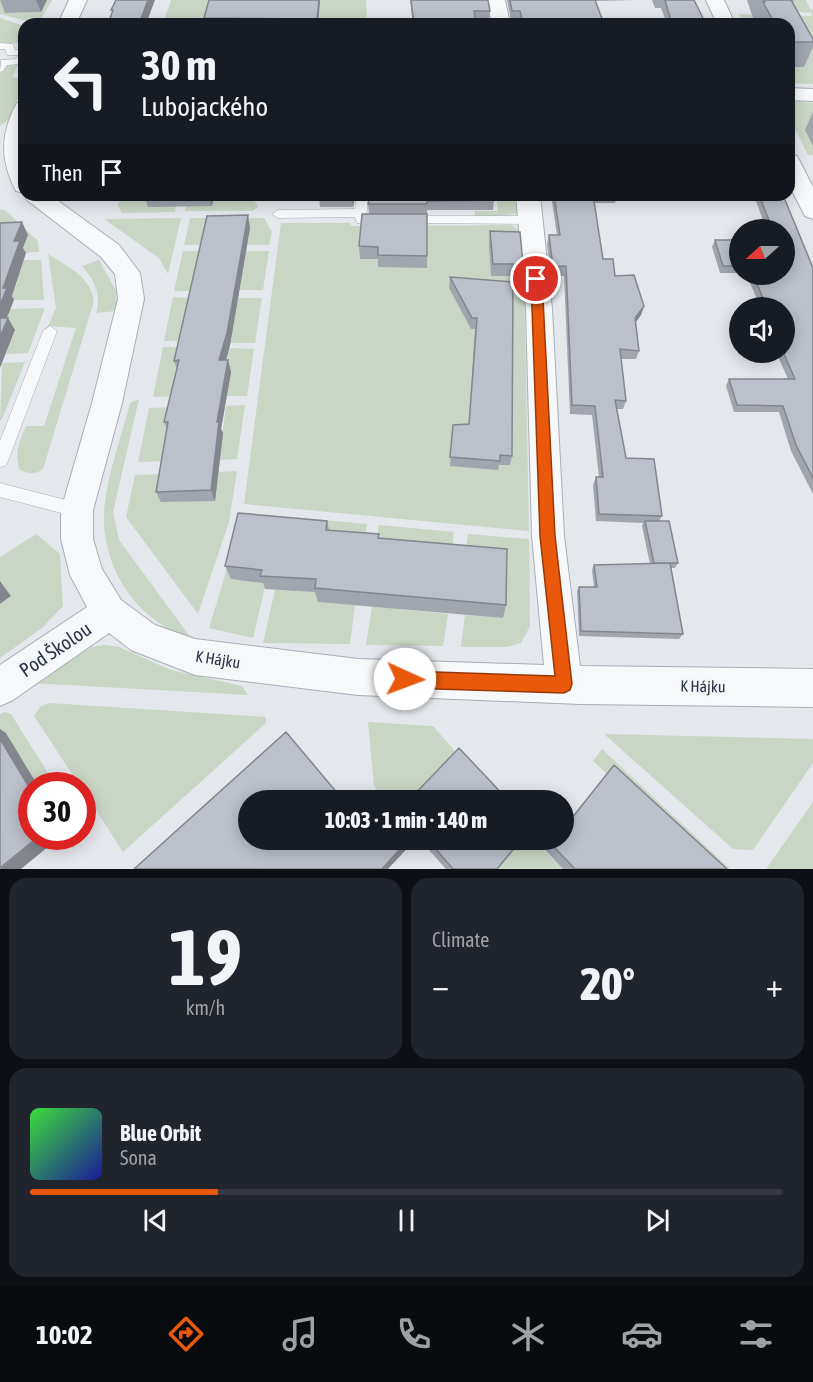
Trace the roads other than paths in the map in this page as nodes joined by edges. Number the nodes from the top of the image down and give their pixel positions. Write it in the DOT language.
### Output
graph roads {
  1 [pos="78,0"];
  2 [pos="496,0"];
  3 [pos="715,0"];
  4 [pos="70,18"];
  5 [pos="500,18"];
  6 [pos="723,18"];
  7 [pos="0,46"];
  8 [pos="18,55"];
  9 [pos="18,57"];
  10 [pos="0,59"];
  11 [pos="18,62"];
  12 [pos="0,69"];
  13 [pos="795,94"];
  14 [pos="813,95"];
  15 [pos="18,117"];
  16 [pos="4,139"];
  17 [pos="795,174"];
  18 [pos="18,182"];
  19 [pos="43,201"];
  20 [pos="362,201"];
  21 [pos="530,207"];
  22 [pos="813,211"];
  23 [pos="360,213"];
  24 [pos="278,214"];
  25 [pos="50,331"];
  26 [pos="0,461"];
  27 [pos="0,490"];
  28 [pos="76,510"];
  29 [pos="109,612"];
  30 [pos="564,684"];
  31 [pos="0,687"];
  32 [pos="813,688"];
  1 -- 4 [label="street"];
  2 -- 5 [label="street"];
  3 -- 6 [label="street"];
  7 -- 8 [label="lane"];
  9 -- 10 [label="lane"];
  11 -- 12 [label="lane"];
  13 -- 14 [label="street"];
  15 -- 16 [label="street"];
  16 -- 18 [label="street"];
  17 -- 22 [label="street"];
  19 -- 28 [label="street, K Hájku"];
  20 -- 23 [label="lane"];
  21 -- 23 [label="lane"];
  21 -- 30 [label="street"];
  23 -- 24 [label="lane"];
  25 -- 26 [label="lane"];
  27 -- 28 [label="lane"];
  28 -- 29 [label="street, K Hájku"];
  29 -- 30 [label="street, K Hájku"];
  29 -- 31 [label="street, Pod Školou"];
  30 -- 32 [label="street, K Hájku"];
}
